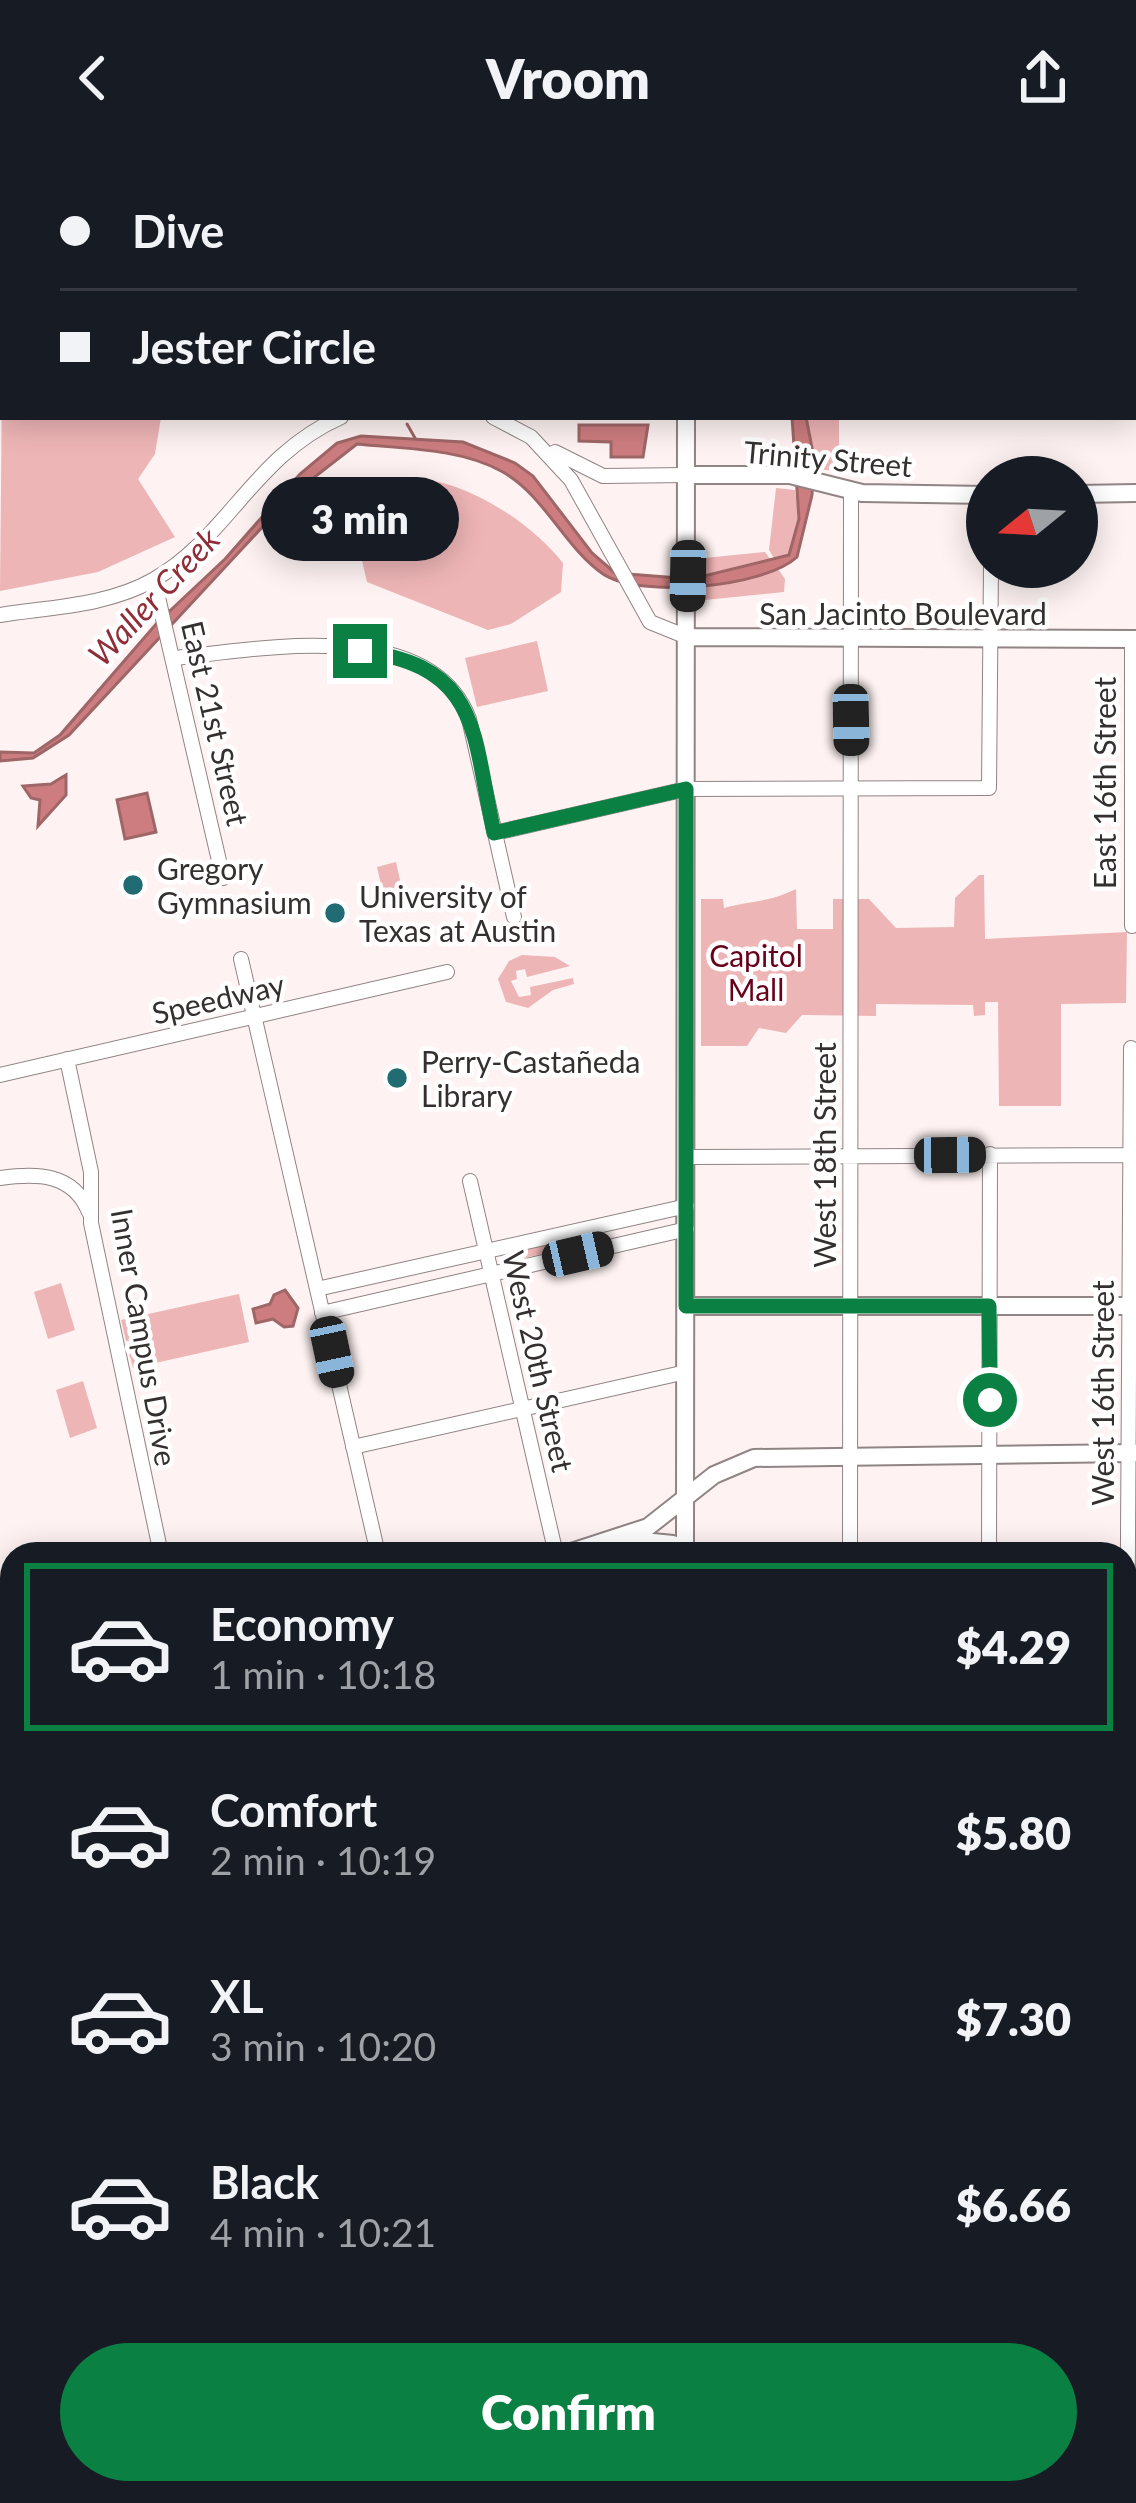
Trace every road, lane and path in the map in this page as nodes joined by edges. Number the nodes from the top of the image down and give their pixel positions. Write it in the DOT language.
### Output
graph roads {
  1 [pos="336,420"];
  2 [pos="499,420"];
  3 [pos="686,420"];
  4 [pos="531,437"];
  5 [pos="687,475"];
  6 [pos="619,478"];
  7 [pos="851,492"];
  8 [pos="1136,493"];
  9 [pos="966,494"];
  10 [pos="1098,494"];
  11 [pos="596,519"];
  12 [pos="154,580"];
  13 [pos="991,588"];
  14 [pos="0,615"];
  15 [pos="687,637"];
  16 [pos="1134,639"];
  17 [pos="851,641"];
  18 [pos="990,641"];
  19 [pos="175,658"];
  20 [pos="852,787"];
  21 [pos="686,789"];
  22 [pos="494,833"];
  23 [pos="223,878"];
  24 [pos="514,917"];
  25 [pos="1132,926"];
  26 [pos="241,959"];
  27 [pos="447,972"];
  28 [pos="253,1017"];
  29 [pos="1131,1048"];
  30 [pos="67,1059"];
  31 [pos="0,1075"];
  32 [pos="990,1154"];
  33 [pos="850,1155"];
  34 [pos="1130,1155"];
  35 [pos="688,1157"];
  36 [pos="0,1178"];
  37 [pos="470,1181"];
  38 [pos="687,1206"];
  39 [pos="91,1223"];
  40 [pos="598,1226"];
  41 [pos="687,1229"];
  42 [pos="573,1232"];
  43 [pos="603,1248"];
  44 [pos="486,1250"];
  45 [pos="578,1254"];
  46 [pos="491,1274"];
  47 [pos="317,1289"];
  48 [pos="851,1305"];
  49 [pos="686,1306"];
  50 [pos="989,1306"];
  51 [pos="1133,1306"];
  52 [pos="322,1313"];
  53 [pos="686,1372"];
  54 [pos="522,1410"];
  55 [pos="353,1447"];
  56 [pos="1133,1453"];
  57 [pos="989,1454"];
  58 [pos="850,1455"];
  59 [pos="686,1497"];
  60 [pos="621,1539"];
  61 [pos="158,1542"];
  62 [pos="375,1542"];
  63 [pos="558,1542"];
  64 [pos="609,1542"];
  65 [pos="629,1542"];
  66 [pos="684,1542"];
  67 [pos="850,1542"];
  68 [pos="989,1542"];
  69 [pos="1131,1542"];
  1 -- 12 [label="street"];
  2 -- 4 [label="street"];
  3 -- 5 [label="main road"];
  4 -- 6 [label="street, Trinity Street"];
  4 -- 11 [label="street"];
  5 -- 6 [label="street, Trinity Street"];
  5 -- 7 [label="main road, Trinity Street"];
  5 -- 15 [label="main road"];
  6 -- 11 [label="street"];
  7 -- 9 [label="main road, Trinity Street"];
  7 -- 17 [label="street, West 18th Street"];
  8 -- 10 [label="main road"];
  11 -- 15 [label="street"];
  12 -- 14 [label="street"];
  12 -- 19 [label="street, East 21st Street"];
  13 -- 18 [label="street"];
  15 -- 17 [label="main road, San Jacinto Boulevard"];
  15 -- 21 [label="main road"];
  16 -- 18 [label="main road, San Jacinto Boulevard"];
  16 -- 25 [label="street, East 16th Street"];
  17 -- 18 [label="main road, San Jacinto Boulevard"];
  17 -- 20 [label="street, West 18th Street"];
  18 -- 20 [label="street"];
  19 -- 22 [label="street"];
  19 -- 23 [label="street, East 21st Street"];
  20 -- 21 [label="street"];
  20 -- 33 [label="street, West 18th Street"];
  21 -- 22 [label="street"];
  21 -- 35 [label="main road"];
  22 -- 24 [label="street"];
  26 -- 28 [label="street"];
  27 -- 28 [label="street, Speedway"];
  28 -- 30 [label="street, Speedway"];
  28 -- 47 [label="street"];
  29 -- 34 [label="street, West 16th Street"];
  30 -- 31 [label="street, Speedway"];
  30 -- 39 [label="street, Inner Campus Drive"];
  32 -- 33 [label="street"];
  32 -- 34 [label="street"];
  32 -- 50 [label="street"];
  33 -- 35 [label="street"];
  33 -- 48 [label="street, West 18th Street"];
  34 -- 51 [label="street, West 16th Street"];
  35 -- 38 [label="main road"];
  36 -- 39 [label="street"];
  37 -- 44 [label="street, West 20th Street"];
  38 -- 40 [label="street"];
  38 -- 41 [label="main road"];
  39 -- 61 [label="street, Inner Campus Drive"];
  40 -- 42 [label="street"];
  40 -- 43 [label="street"];
  41 -- 43 [label="street"];
  41 -- 49 [label="main road"];
  42 -- 44 [label="street"];
  42 -- 45 [label="street"];
  43 -- 45 [label="street"];
  44 -- 46 [label="street, West 20th Street"];
  44 -- 47 [label="street"];
  45 -- 46 [label="street"];
  46 -- 52 [label="street"];
  46 -- 54 [label="street, West 20th Street"];
  47 -- 52 [label="street"];
  48 -- 49 [label="main road"];
  48 -- 50 [label="main road"];
  48 -- 58 [label="street, West 18th Street"];
  49 -- 53 [label="main road"];
  50 -- 51 [label="main road"];
  50 -- 57 [label="street"];
  51 -- 56 [label="street, West 16th Street"];
  52 -- 55 [label="street"];
  53 -- 54 [label="street"];
  53 -- 59 [label="main road"];
  54 -- 55 [label="street"];
  54 -- 63 [label="street, West 20th Street"];
  55 -- 62 [label="street"];
  56 -- 57 [label="main road"];
  56 -- 69 [label="street, West 16th Street"];
  57 -- 58 [label="main road"];
  57 -- 68 [label="street"];
  58 -- 59 [label="main road"];
  58 -- 67 [label="street, West 18th Street"];
  59 -- 60 [label="main road"];
  59 -- 66 [label="main road"];
  60 -- 64 [label="main road"];
  60 -- 65 [label="main road"];
}
